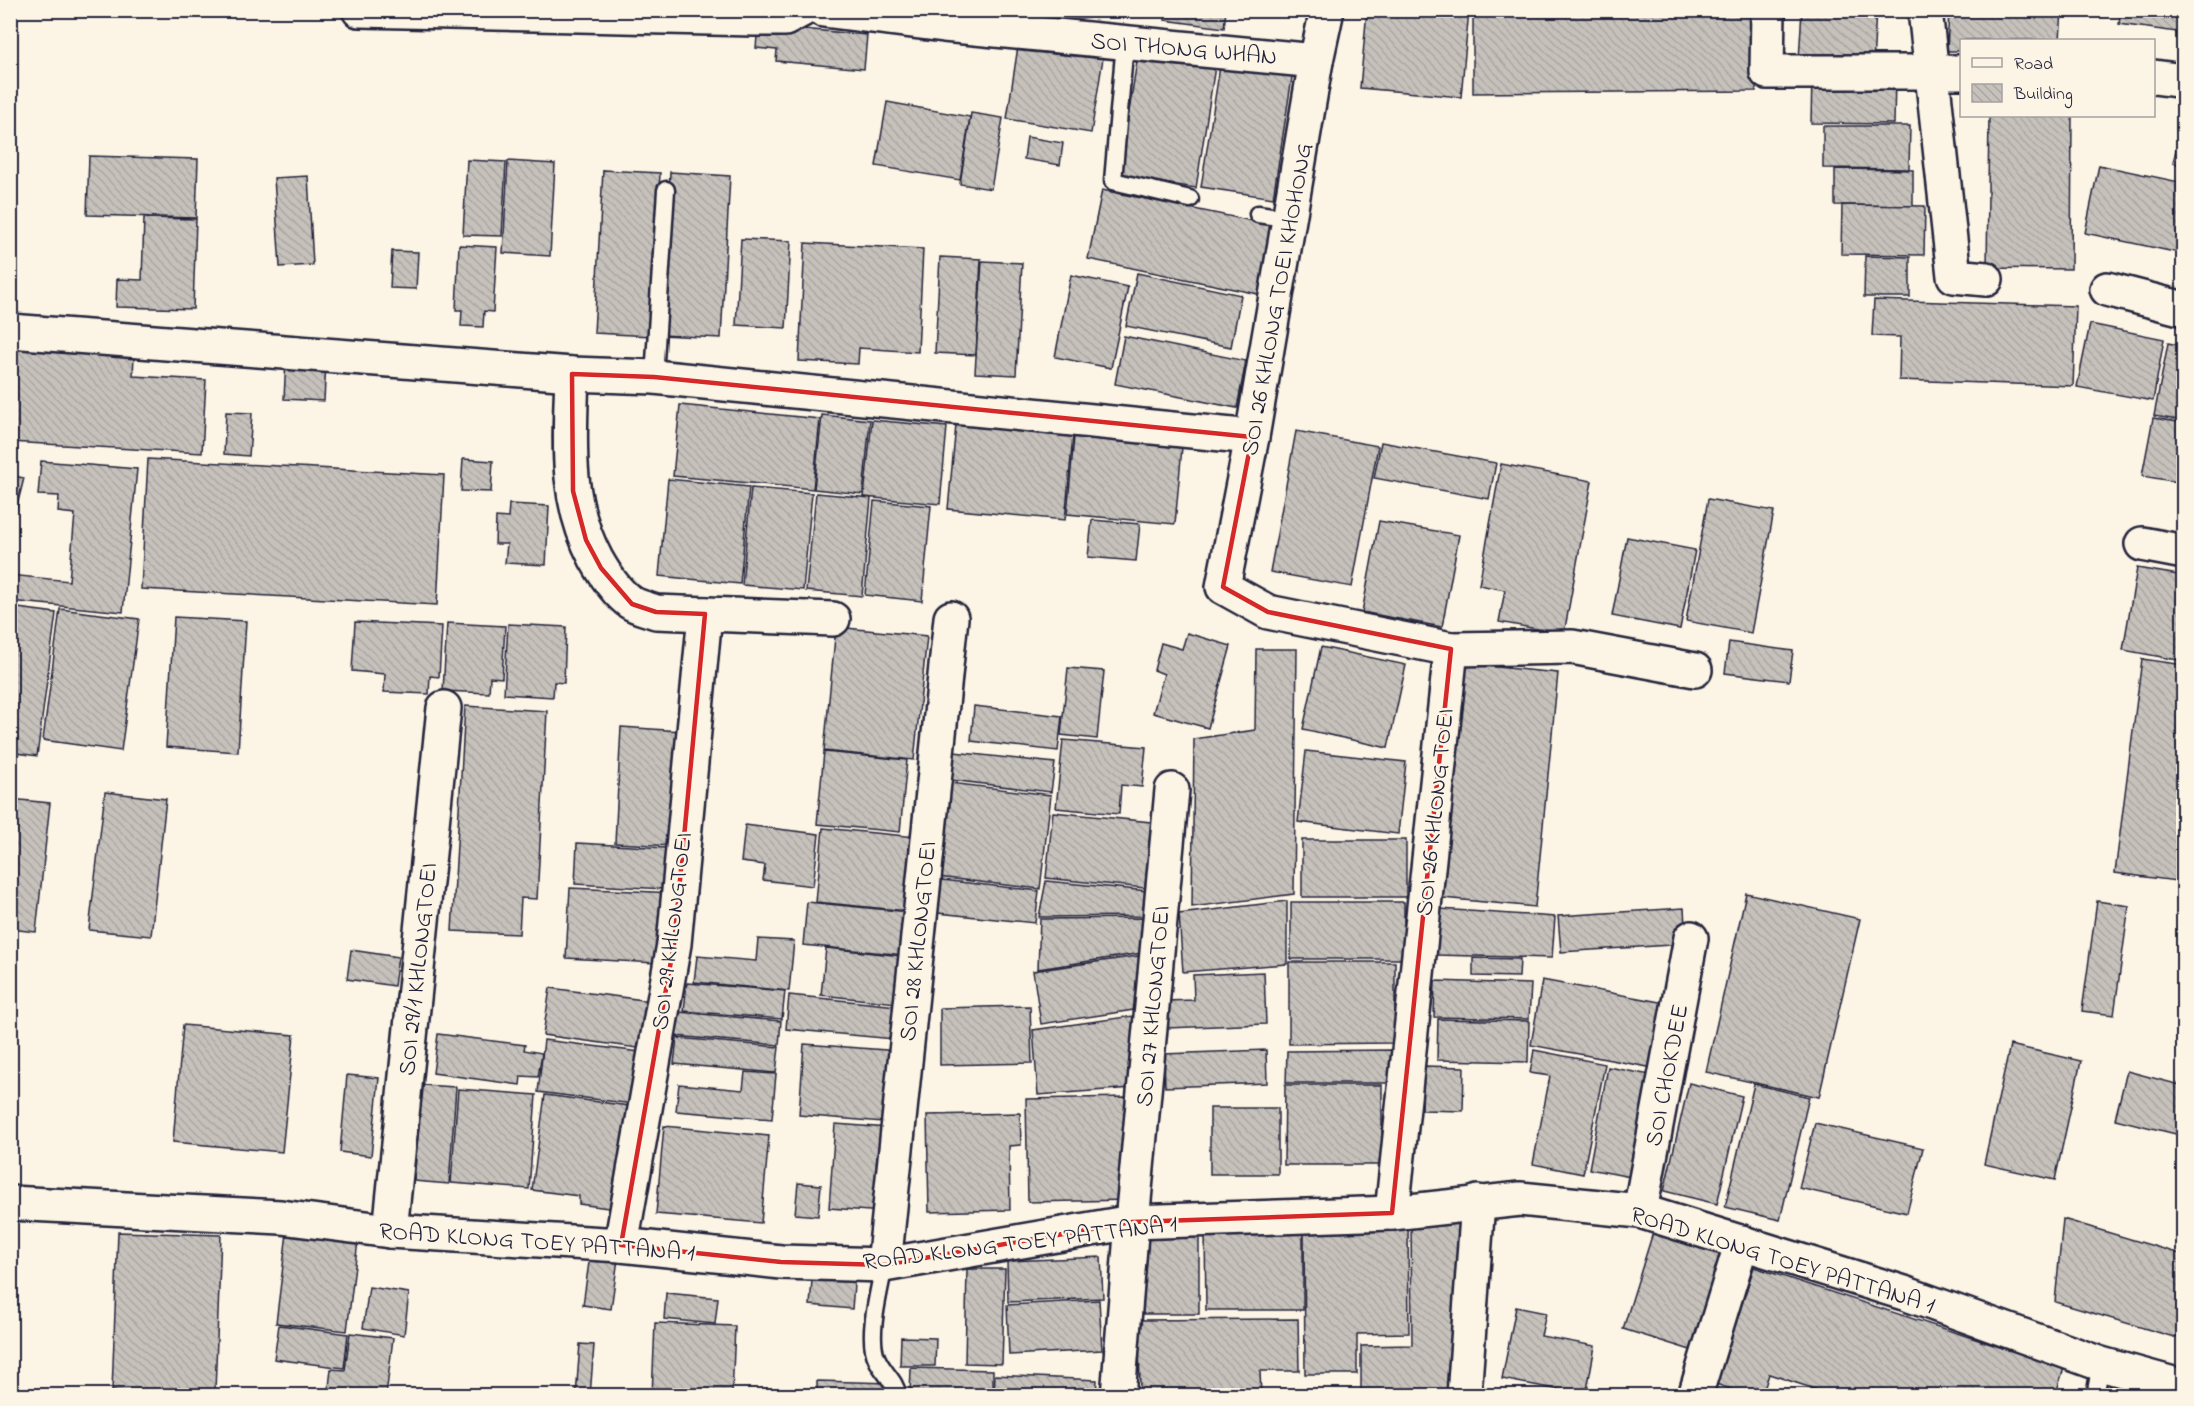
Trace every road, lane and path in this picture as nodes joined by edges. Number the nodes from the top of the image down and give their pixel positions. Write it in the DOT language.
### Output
graph roads {
  1 [pos="359,10"];
  2 [pos="802,10"];
  3 [pos="822,10"];
  4 [pos="1327,10"];
  5 [pos="1768,10"];
  6 [pos="1925,10"];
  7 [pos="1125,42"];
  8 [pos="1316,61"];
  9 [pos="1947,72"];
  10 [pos="2155,77"];
  11 [pos="2184,81"];
  12 [pos="666,190"];
  13 [pos="1190,199"];
  14 [pos="1258,214"];
  15 [pos="1291,219"];
  16 [pos="1986,279"];
  17 [pos="2107,289"];
  18 [pos="2184,309"];
  19 [pos="10,331"];
  20 [pos="572,374"];
  21 [pos="654,377"];
  22 [pos="1252,437"];
  23 [pos="2142,544"];
  24 [pos="2184,552"];
  25 [pos="705,614"];
  26 [pos="951,618"];
  27 [pos="833,619"];
  28 [pos="1451,649"];
  29 [pos="1695,670"];
  30 [pos="444,708"];
  31 [pos="1172,790"];
  32 [pos="1691,938"];
  33 [pos="1478,1202"];
  34 [pos="10,1203"];
  35 [pos="1640,1211"];
  36 [pos="1392,1212"];
  37 [pos="1132,1222"];
  38 [pos="390,1232"];
  39 [pos="1742,1242"];
  40 [pos="621,1245"];
  41 [pos="884,1265"];
  42 [pos="2098,1380"];
  43 [pos="2184,1387"];
  44 [pos="898,1395"];
  45 [pos="1118,1395"];
  46 [pos="1464,1395"];
  47 [pos="1695,1395"];
  1 -- 2 [label="street"];
  3 -- 7 [label="street, SOI THONG WHAN"];
  4 -- 8 [label="street, SOI 26 KHLONG TOEI KHOHONG"];
  5 -- 9 [label="street"];
  6 -- 9 [label="street"];
  7 -- 8 [label="street, SOI THONG WHAN"];
  7 -- 13 [label="lane"];
  8 -- 15 [label="street, SOI 26 KHLONG TOEI KHOHONG"];
  9 -- 16 [label="street"];
  10 -- 11 [label="street"];
  12 -- 21 [label="lane"];
  14 -- 15 [label="lane"];
  15 -- 22 [label="street, SOI 26 KHLONG TOEI KHOHONG"];
  17 -- 18 [label="street"];
  19 -- 20 [label="street"];
  20 -- 21 [label="street"];
  20 -- 25 [label="street"];
  21 -- 22 [label="street"];
  22 -- 28 [label="street, SOI 26 KHLONG TOEI KHOHONG"];
  23 -- 24 [label="street"];
  25 -- 27 [label="street"];
  25 -- 40 [label="street, SOI 29 KHLONGTOEI"];
  26 -- 41 [label="street, SOI 28 KHLONGTOEI"];
  28 -- 29 [label="street"];
  28 -- 36 [label="street, SOI 26 KHLONG TOEI"];
  30 -- 38 [label="street, SOI 29/1 KHLONGTOEI"];
  31 -- 37 [label="street, SOI 27 KHLONGTOEI"];
  32 -- 35 [label="street, SOI CHOKDEE"];
  33 -- 35 [label="street, ROAD KLONG TOEY PATTANA 1"];
  33 -- 36 [label="street, ROAD KLONG TOEY PATTANA 1"];
  33 -- 46 [label="street"];
  34 -- 38 [label="street, ROAD KLONG TOEY PATTANA 1"];
  35 -- 39 [label="street, ROAD KLONG TOEY PATTANA 1"];
  36 -- 37 [label="street, ROAD KLONG TOEY PATTANA 1"];
  37 -- 41 [label="street, ROAD KLONG TOEY PATTANA 1"];
  37 -- 45 [label="street, SOI 27 KHLONGTOEI"];
  38 -- 40 [label="street, ROAD KLONG TOEY PATTANA 1"];
  39 -- 42 [label="street, ROAD KLONG TOEY PATTANA 1"];
  39 -- 47 [label="street"];
  40 -- 41 [label="street, ROAD KLONG TOEY PATTANA 1"];
  41 -- 44 [label="lane"];
  42 -- 43 [label="street, ROAD KLONG TOEY PATTANA 1"];
}
